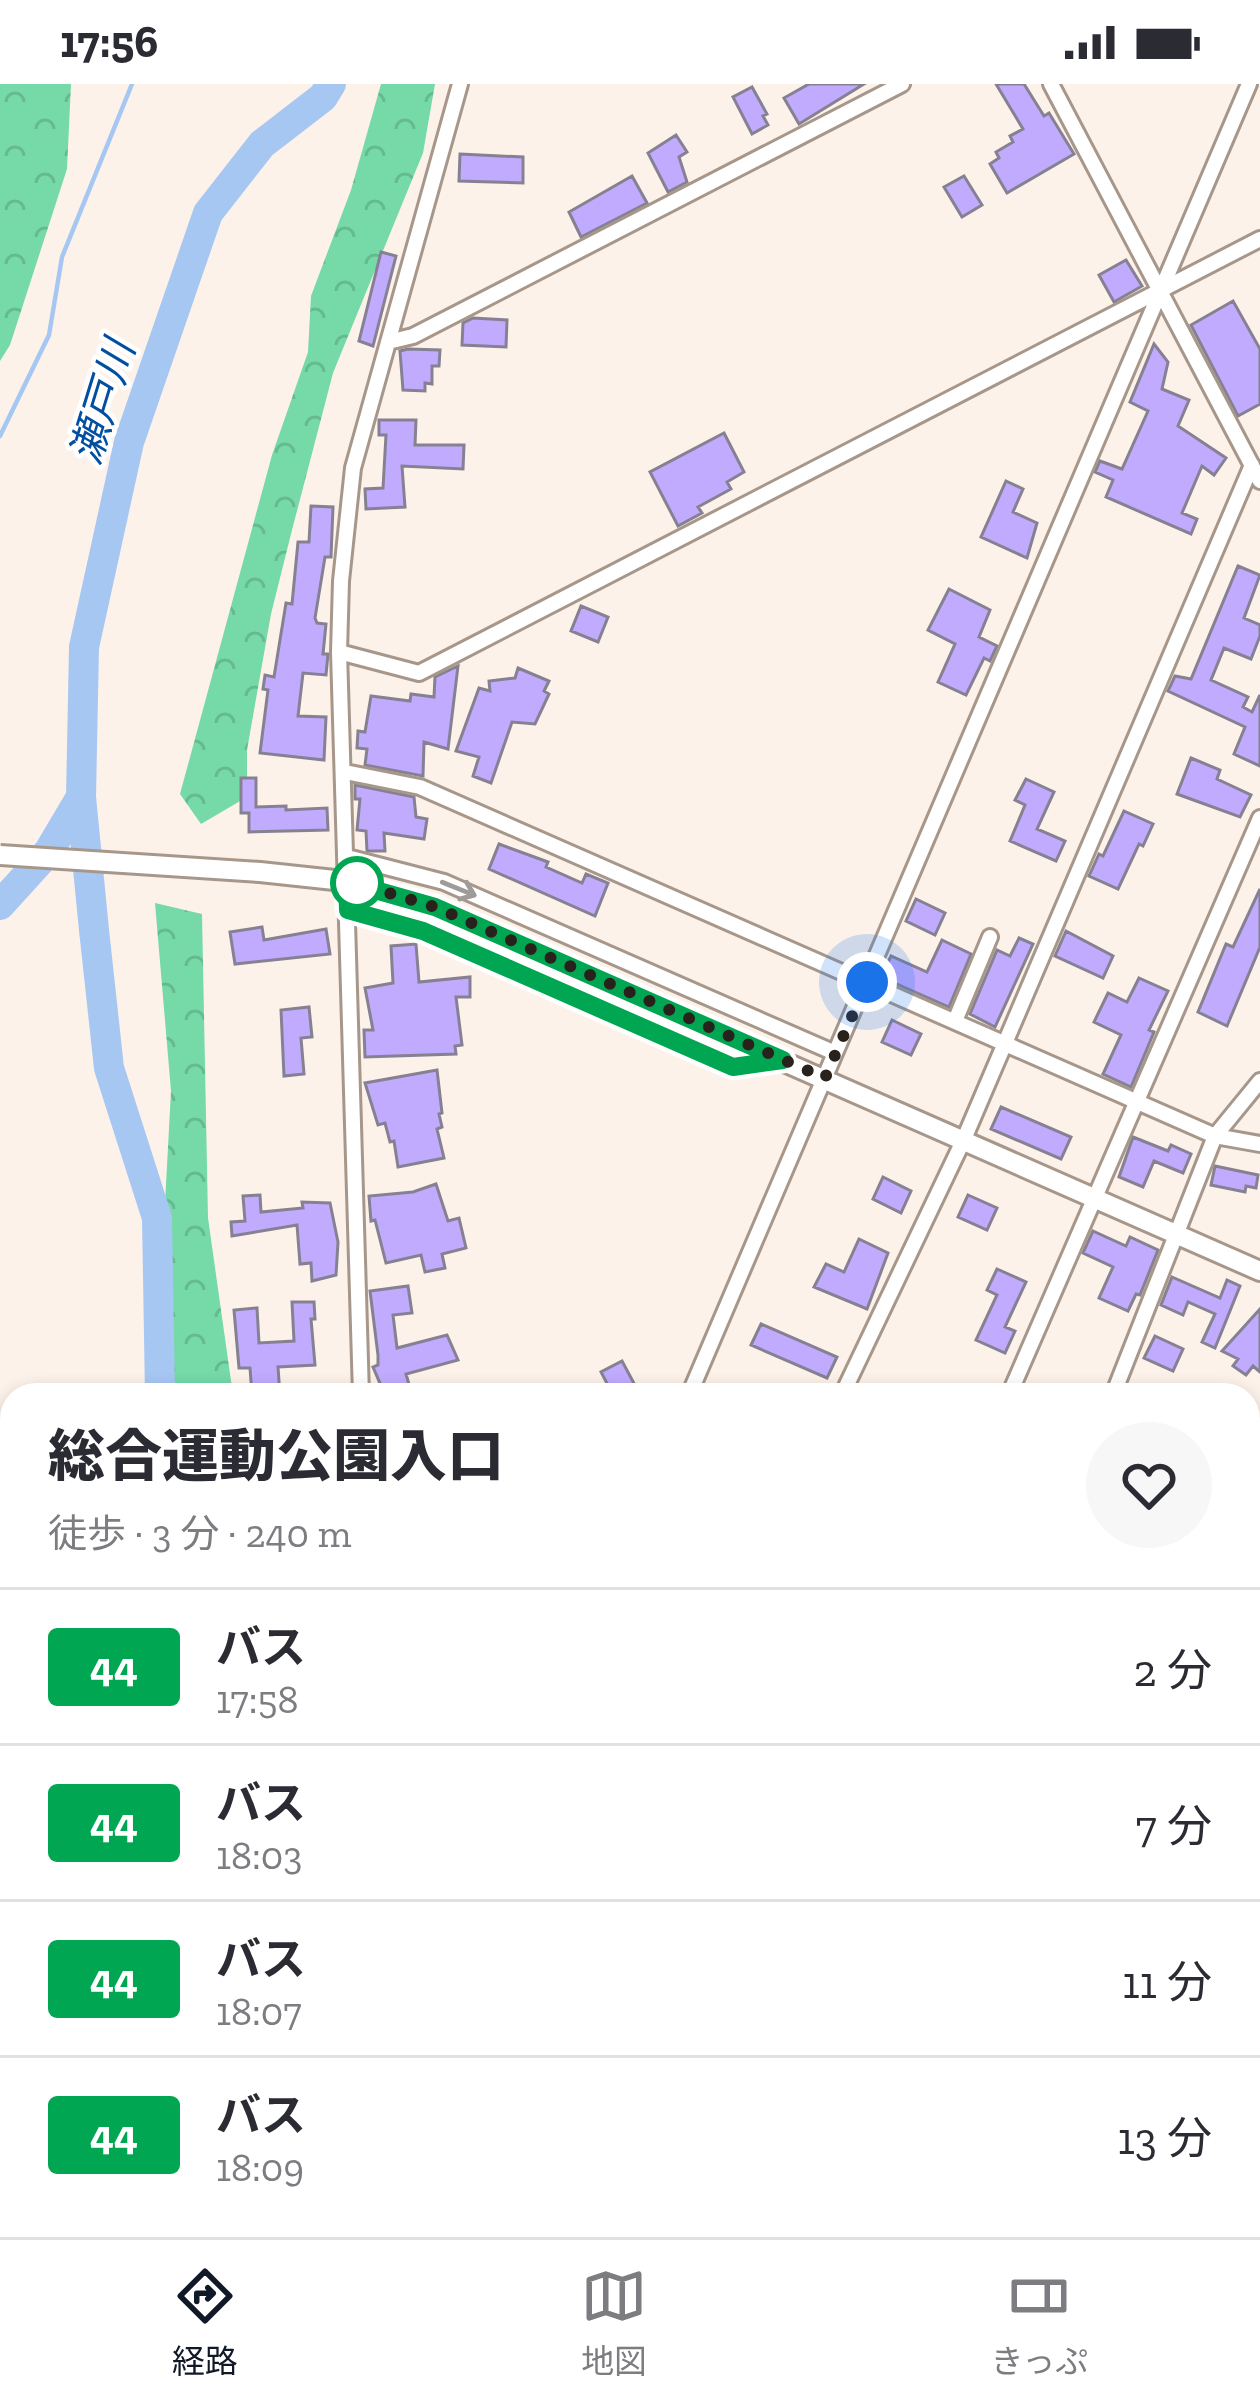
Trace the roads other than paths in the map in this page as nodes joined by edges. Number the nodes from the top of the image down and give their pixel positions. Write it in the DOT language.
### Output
graph roads {
  1 [pos="460,84"];
  2 [pos="902,84"];
  3 [pos="1052,84"];
  4 [pos="1250,84"];
  5 [pos="1260,239"];
  6 [pos="1161,292"];
  7 [pos="388,342"];
  8 [pos="1252,465"];
  9 [pos="1260,481"];
  10 [pos="339,652"];
  11 [pos="344,772"];
  12 [pos="1260,818"];
  13 [pos="0,855"];
  14 [pos="347,857"];
  15 [pos="348,910"];
  16 [pos="990,937"];
  17 [pos="867,982"];
  18 [pos="955,1021"];
  19 [pos="1003,1042"];
  20 [pos="836,1053"];
  21 [pos="783,1060"];
  22 [pos="825,1078"];
  23 [pos="1260,1081"];
  24 [pos="1135,1100"];
  25 [pos="1215,1136"];
  26 [pos="964,1139"];
  27 [pos="1260,1144"];
  28 [pos="1096,1196"];
  29 [pos="1174,1234"];
  30 [pos="1260,1271"];
  31 [pos="361,1383"];
  32 [pos="694,1383"];
  33 [pos="848,1383"];
  34 [pos="1015,1383"];
  35 [pos="1118,1383"];
  1 -- 7 [label="street"];
  2 -- 7 [label="street"];
  3 -- 6 [label="street"];
  4 -- 6 [label="street"];
  5 -- 6 [label="street"];
  6 -- 8 [label="street"];
  6 -- 10 [label="street"];
  6 -- 17 [label="street"];
  7 -- 10 [label="street"];
  8 -- 9 [label="street"];
  8 -- 19 [label="street"];
  10 -- 11 [label="street"];
  11 -- 14 [label="street"];
  11 -- 17 [label="street"];
  12 -- 24 [label="street"];
  13 -- 21 [label="street, bridge"];
  14 -- 15 [label="street"];
  14 -- 20 [label="street, one-way"];
  15 -- 21 [label="street"];
  15 -- 31 [label="street"];
  16 -- 18 [label="street"];
  17 -- 18 [label="street"];
  17 -- 20 [label="street"];
  18 -- 19 [label="street"];
  19 -- 24 [label="street"];
  19 -- 26 [label="street"];
  20 -- 22 [label="street"];
  21 -- 22 [label="street"];
  22 -- 26 [label="street"];
  22 -- 32 [label="street"];
  23 -- 25 [label="street"];
  24 -- 25 [label="street"];
  24 -- 28 [label="street"];
  25 -- 27 [label="street"];
  25 -- 29 [label="street"];
  26 -- 28 [label="street"];
  26 -- 33 [label="street"];
  28 -- 29 [label="street"];
  28 -- 34 [label="street"];
  29 -- 30 [label="street"];
  29 -- 35 [label="street"];
}
